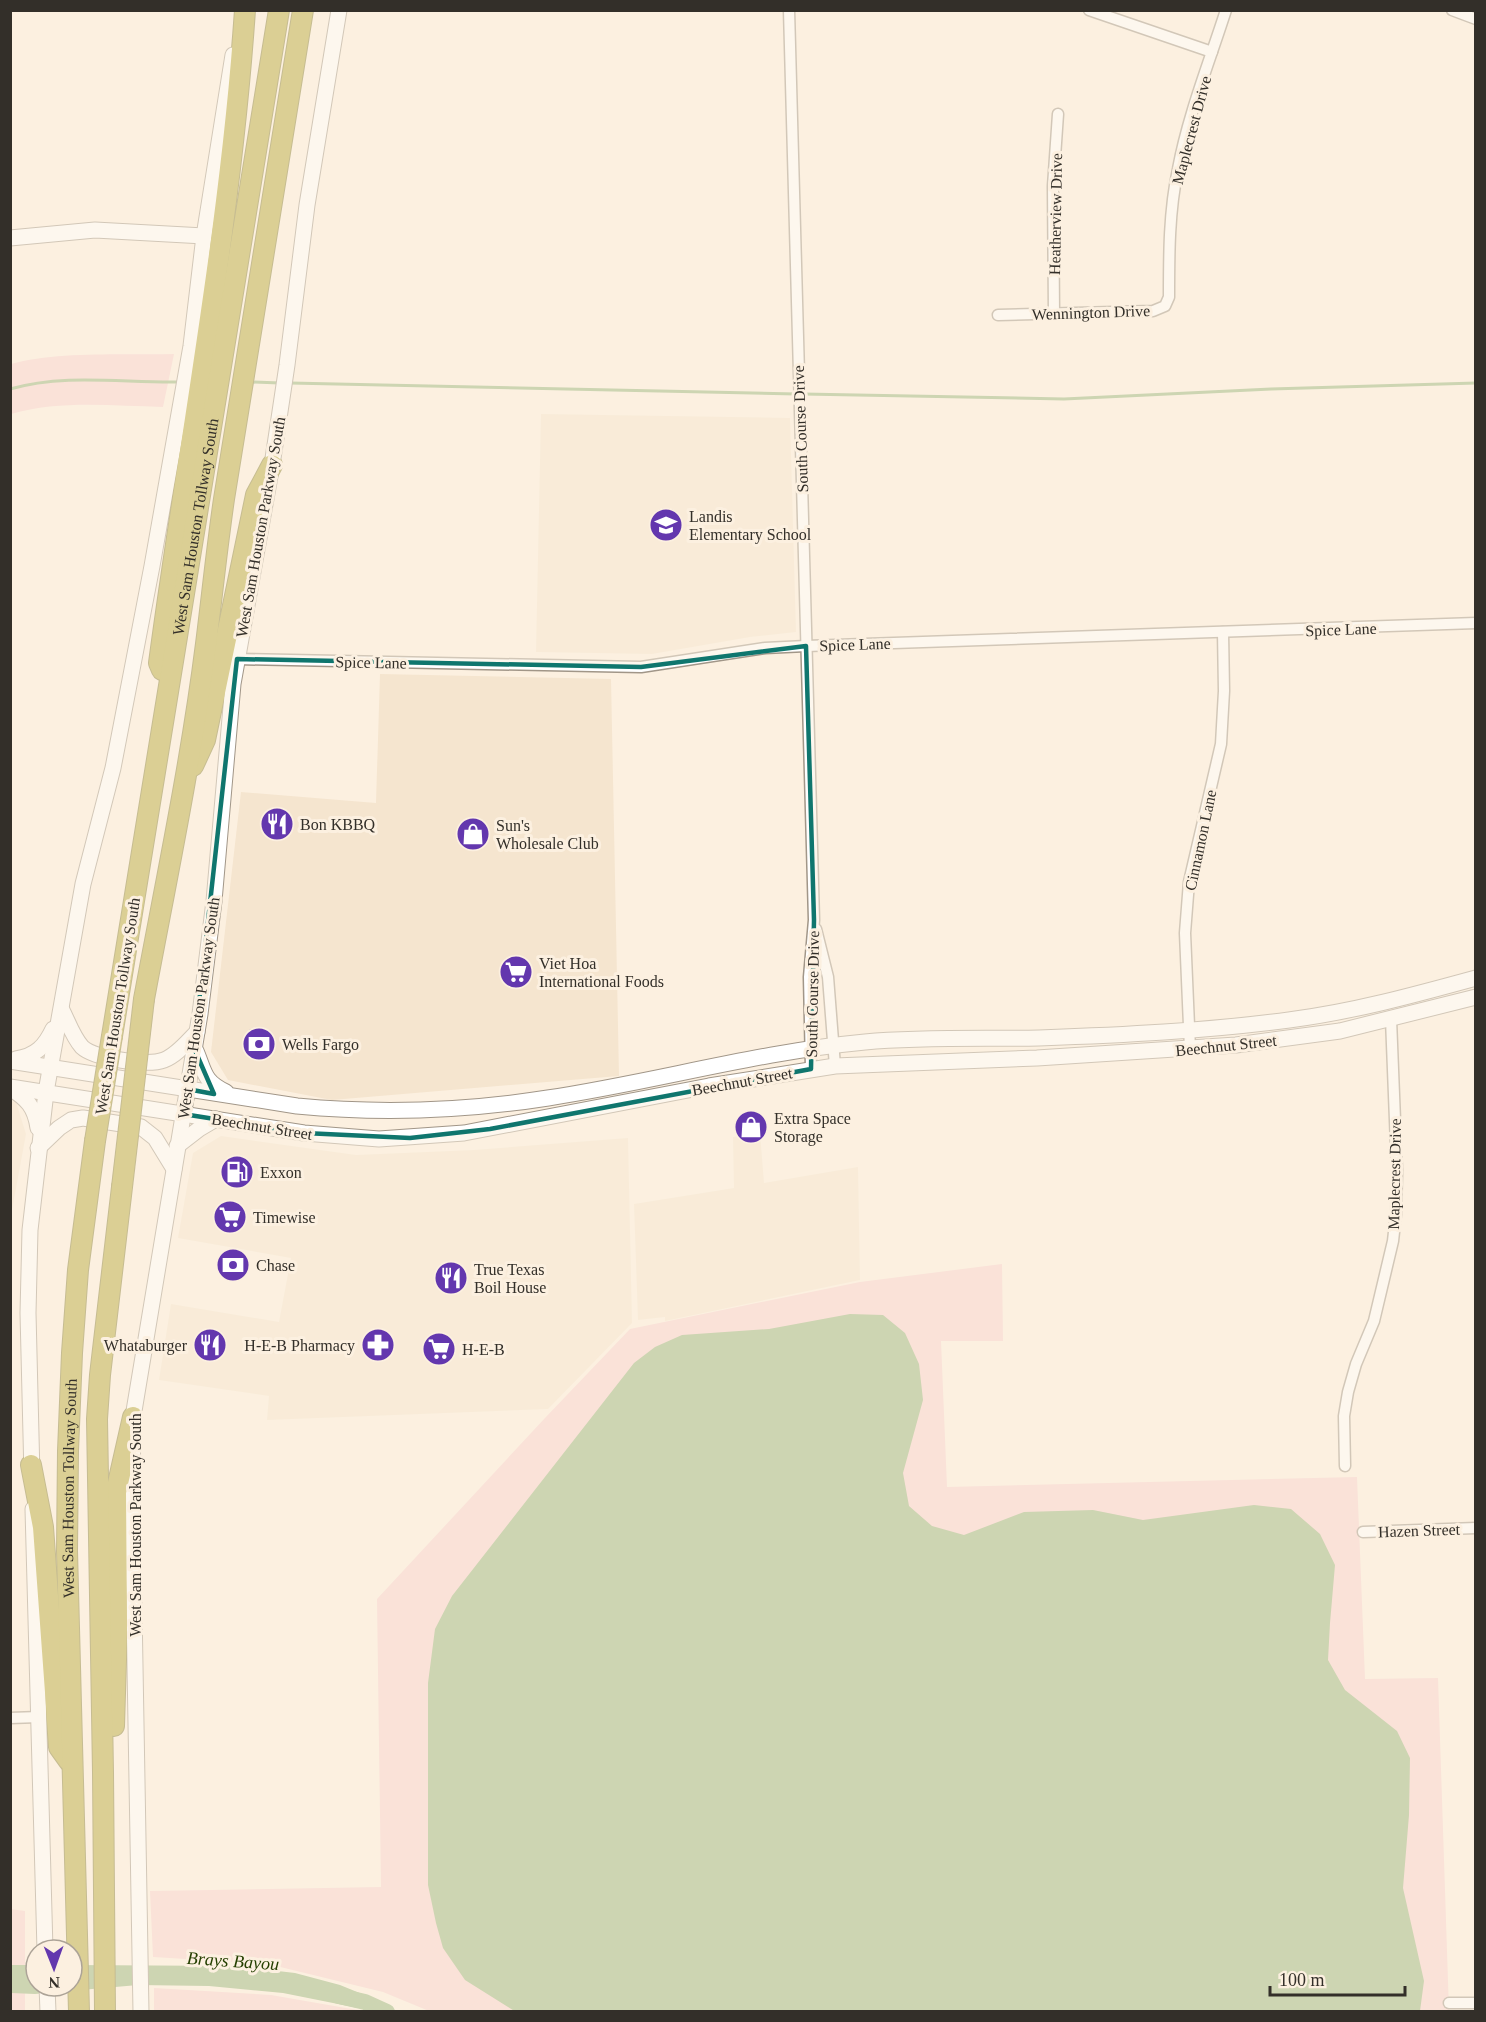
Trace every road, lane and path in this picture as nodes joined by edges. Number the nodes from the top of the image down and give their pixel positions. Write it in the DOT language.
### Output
graph roads {
  1 [pos="241,10"];
  2 [pos="245,10"];
  3 [pos="279,10"];
  4 [pos="303,10"];
  5 [pos="339,10"];
  6 [pos="789,10"];
  7 [pos="1089,10"];
  8 [pos="1226,10"];
  9 [pos="1452,10"];
  10 [pos="1476,19"];
  11 [pos="1212,52"];
  12 [pos="1058,114"];
  13 [pos="204,236"];
  14 [pos="10,238"];
  15 [pos="1169,252"];
  16 [pos="1054,314"];
  17 [pos="998,315"];
  18 [pos="205,358"];
  19 [pos="186,418"];
  20 [pos="272,465"];
  21 [pos="1476,623"];
  22 [pos="1223,632"];
  23 [pos="806,646"];
  24 [pos="237,659"];
  25 [pos="169,686"];
  26 [pos="183,790"];
  27 [pos="814,920"];
  28 [pos="1476,978"];
  29 [pos="1421,993"];
  30 [pos="1476,997"];
  31 [pos="62,1010"];
  32 [pos="1391,1019"];
  33 [pos="1190,1030"];
  34 [pos="197,1032"];
  35 [pos="1038,1038"];
  36 [pos="834,1046"];
  37 [pos="194,1048"];
  38 [pos="810,1049"];
  39 [pos="1190,1049"];
  40 [pos="1037,1058"];
  41 [pos="10,1060"];
  42 [pos="51,1066"];
  43 [pos="835,1066"];
  44 [pos="811,1069"];
  45 [pos="10,1087"];
  46 [pos="614,1087"];
  47 [pos="187,1089"];
  48 [pos="46,1092"];
  49 [pos="237,1098"];
  50 [pos="619,1104"];
  51 [pos="462,1108"];
  52 [pos="183,1114"];
  53 [pos="216,1119"];
  54 [pos="464,1133"];
  55 [pos="39,1143"];
  56 [pos="177,1146"];
  57 [pos="174,1169"];
  58 [pos="133,1417"];
  59 [pos="31,1466"];
  60 [pos="1345,1466"];
  61 [pos="1476,1528"];
  62 [pos="1363,1532"];
  63 [pos="39,1717"];
  64 [pos="10,1718"];
  65 [pos="73,1767"];
  66 [pos="103,1772"];
  67 [pos="45,1938"];
  68 [pos="1476,2002"];
  69 [pos="1449,2003"];
  70 [pos="141,2009"];
  71 [pos="79,2010"];
  72 [pos="105,2010"];
  1 -- 13 [label="main road"];
  2 -- 18 [label="highway"];
  3 -- 18 [label="highway, West Sam Houston Tollway South"];
  4 -- 26 [label="highway, West Sam Houston Tollway South"];
  5 -- 20 [label="main road, West Sam Houston Parkway South"];
  6 -- 23 [label="street, South Course Drive"];
  7 -- 11 [label="street"];
  8 -- 11 [label="street, Maplecrest Drive"];
  9 -- 10 [label="street"];
  11 -- 15 [label="street, Maplecrest Drive"];
  12 -- 16 [label="street, Heatherview Drive"];
  13 -- 14 [label="main road"];
  13 -- 18 [label="main road"];
  15 -- 16 [label="street, Wennington Drive"];
  16 -- 17 [label="street, Wennington Drive"];
  18 -- 19 [label="highway"];
  18 -- 25 [label="highway, West Sam Houston Tollway South"];
  19 -- 25 [label="highway"];
  19 -- 31 [label="main road"];
  20 -- 24 [label="main road, West Sam Houston Parkway South"];
  20 -- 26 [label="highway"];
  21 -- 22 [label="street, Spice Lane"];
  22 -- 23 [label="street, Spice Lane"];
  22 -- 33 [label="street, Cinnamon Lane"];
  23 -- 24 [label="street, Spice Lane"];
  23 -- 27 [label="street, South Course Drive"];
  24 -- 34 [label="main road, West Sam Houston Parkway South"];
  25 -- 65 [label="highway, West Sam Houston Tollway South, bridge"];
  26 -- 66 [label="highway, West Sam Houston Tollway South, bridge"];
  27 -- 36 [label="street, South Course Drive"];
  27 -- 38 [label="street, South Course Drive"];
  28 -- 29 [label="main road, Beechnut Street"];
  29 -- 32 [label="main road"];
  29 -- 33 [label="main road, Beechnut Street"];
  30 -- 32 [label="main road, Beechnut Street"];
  31 -- 34 [label="main road"];
  31 -- 41 [label="main road"];
  31 -- 42 [label="main road"];
  32 -- 39 [label="main road, Beechnut Street"];
  32 -- 60 [label="street, Maplecrest Drive"];
  33 -- 35 [label="main road, Beechnut Street"];
  33 -- 39 [label="street, Cinnamon Lane"];
  34 -- 37 [label="main road, West Sam Houston Parkway South"];
  35 -- 36 [label="main road, Beechnut Street"];
  35 -- 40 [label="main road"];
  36 -- 38 [label="main road, Beechnut Street"];
  36 -- 43 [label="street, South Course Drive"];
  37 -- 47 [label="main road, West Sam Houston Parkway South"];
  37 -- 49 [label="main road"];
  38 -- 44 [label="street, South Course Drive"];
  38 -- 46 [label="main road, Beechnut Street"];
  39 -- 40 [label="main road, Beechnut Street"];
  40 -- 43 [label="main road, Beechnut Street"];
  41 -- 42 [label="main road, Beechnut Street"];
  42 -- 47 [label="main road, Beechnut Street"];
  42 -- 48 [label="main road"];
  43 -- 44 [label="main road, Beechnut Street"];
  44 -- 50 [label="main road, Beechnut Street"];
  45 -- 48 [label="main road, Beechnut Street"];
  45 -- 55 [label="main road"];
  46 -- 50 [label="main road"];
  46 -- 51 [label="main road, Beechnut Street"];
  47 -- 49 [label="main road, Beechnut Street"];
  47 -- 52 [label="main road, West Sam Houston Parkway South"];
  48 -- 52 [label="main road, Beechnut Street"];
  48 -- 55 [label="main road"];
  49 -- 51 [label="main road, Beechnut Street"];
  50 -- 54 [label="main road, Beechnut Street"];
  51 -- 54 [label="main road"];
  52 -- 53 [label="main road, Beechnut Street"];
  52 -- 56 [label="main road, West Sam Houston Parkway South"];
  53 -- 54 [label="main road, Beechnut Street"];
  53 -- 56 [label="main road"];
  55 -- 57 [label="main road"];
  55 -- 59 [label="main road"];
  56 -- 57 [label="main road, West Sam Houston Parkway South"];
  57 -- 58 [label="main road, West Sam Houston Parkway South"];
  58 -- 66 [label="highway"];
  58 -- 70 [label="main road, West Sam Houston Parkway South"];
  59 -- 63 [label="main road"];
  59 -- 65 [label="highway"];
  61 -- 62 [label="street, Hazen Street"];
  63 -- 64 [label="street"];
  63 -- 67 [label="main road"];
  65 -- 71 [label="highway, West Sam Houston Tollway South"];
  66 -- 72 [label="highway, West Sam Houston Tollway South"];
  68 -- 69 [label="street"];
}
